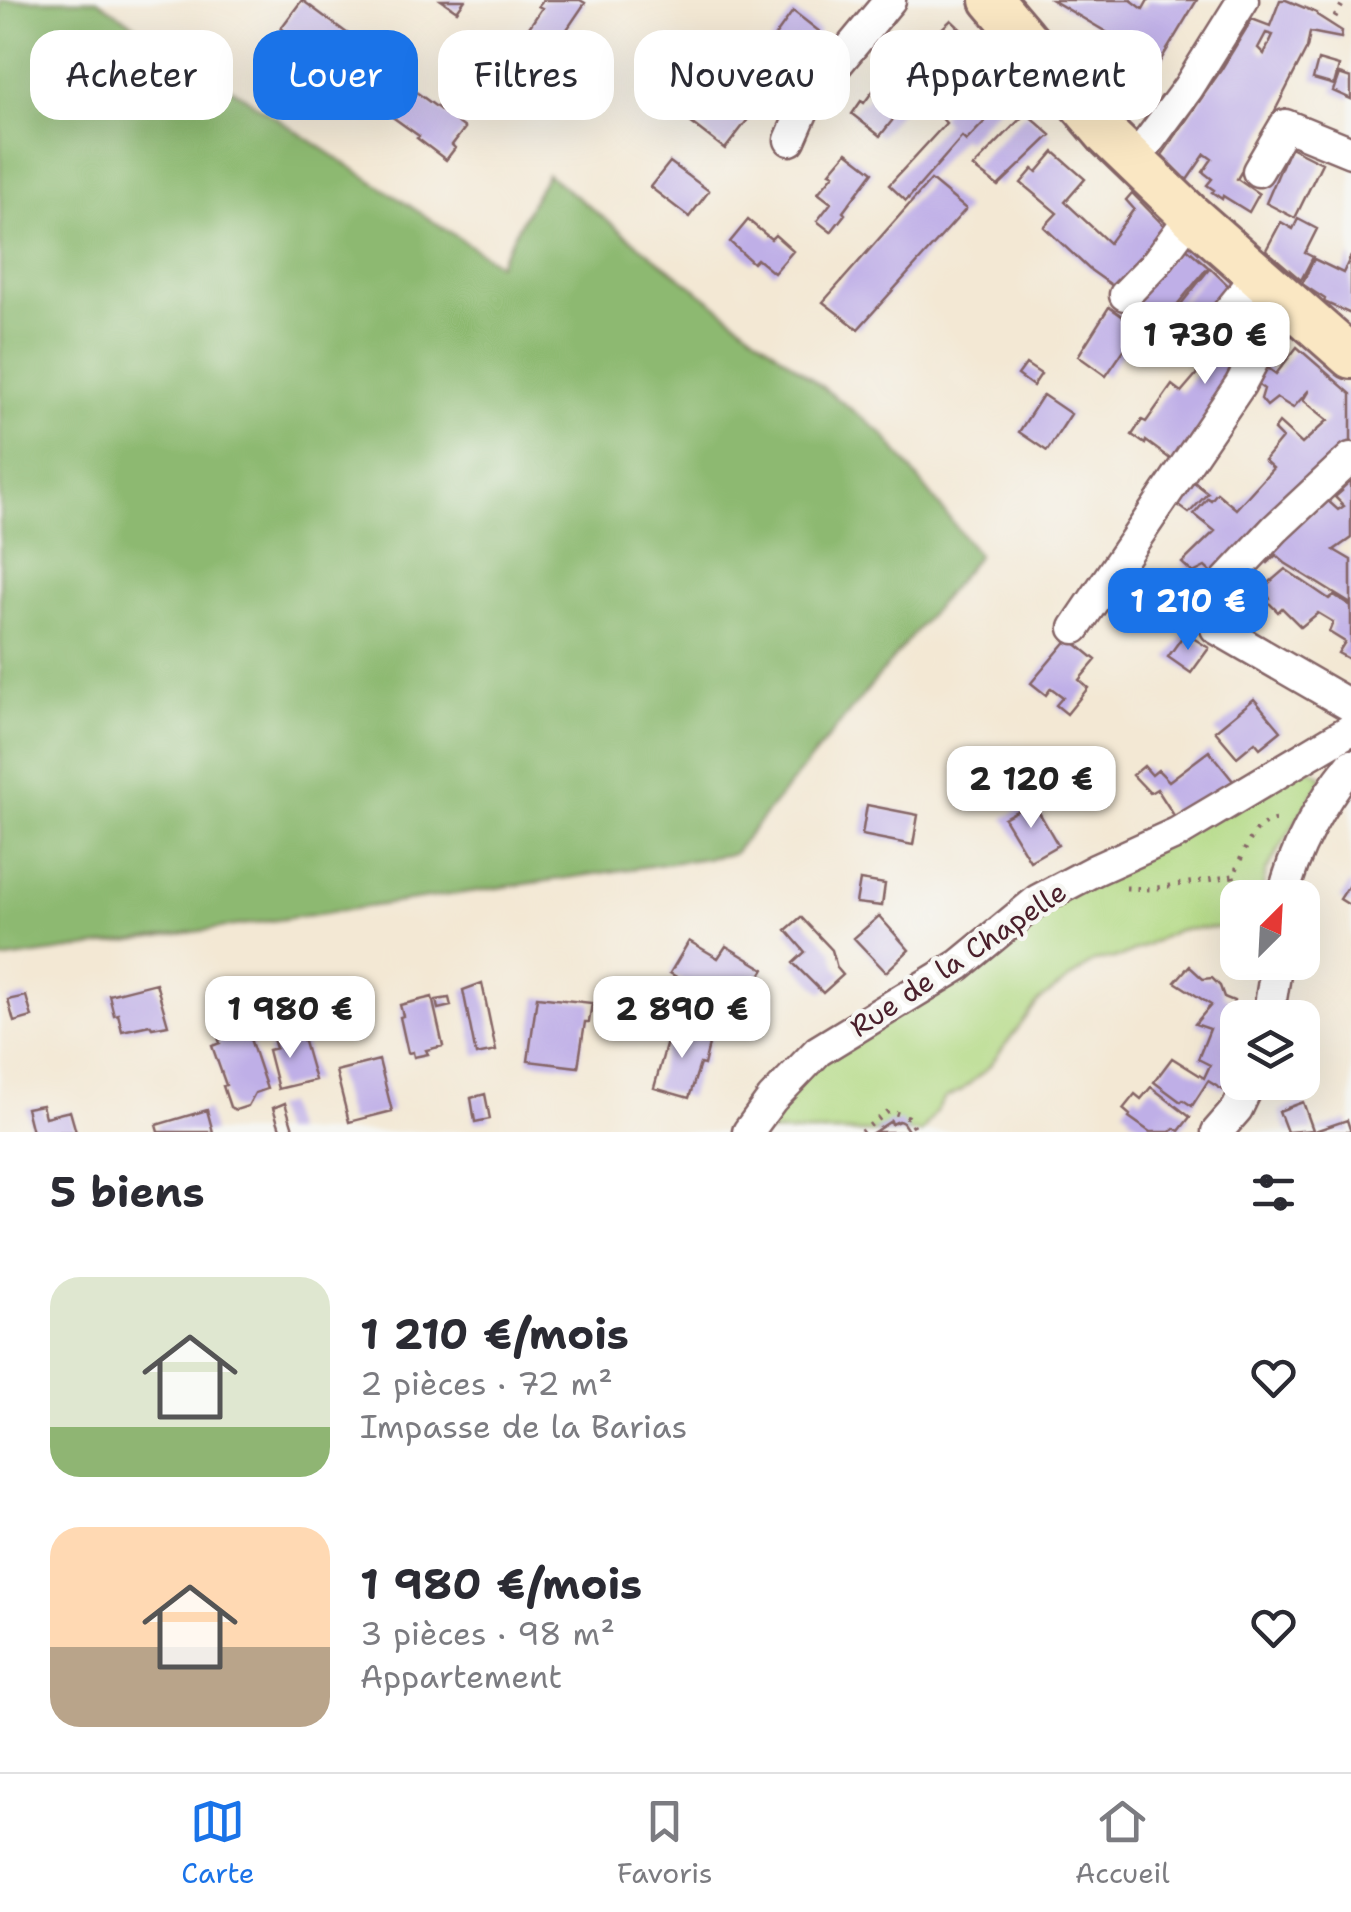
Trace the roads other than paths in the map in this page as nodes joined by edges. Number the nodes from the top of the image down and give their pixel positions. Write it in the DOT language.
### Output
graph roads {
  1 [pos="890,0"];
  2 [pos="992,0"];
  3 [pos="1243,0"];
  4 [pos="790,140"];
  5 [pos="1351,152"];
  6 [pos="1134,162"];
  7 [pos="1258,171"];
  8 [pos="1192,216"];
  9 [pos="1258,275"];
  10 [pos="1125,294"];
  11 [pos="1292,306"];
  12 [pos="1202,344"];
  13 [pos="1351,357"];
  14 [pos="1351,458"];
  15 [pos="1226,581"];
  16 [pos="1075,628"];
  17 [pos="1216,628"];
  18 [pos="1351,706"];
  19 [pos="1350,731"];
  20 [pos="1351,765"];
  21 [pos="1287,880"];
  22 [pos="1242,1100"];
  23 [pos="748,1132"];
  24 [pos="1217,1132"];
  1 -- 4 [label="street"];
  2 -- 6 [label="main road"];
  3 -- 6 [label="street"];
  5 -- 7 [label="street"];
  6 -- 8 [label="main road"];
  8 -- 9 [label="main road"];
  8 -- 10 [label="street"];
  9 -- 11 [label="main road"];
  9 -- 12 [label="street"];
  11 -- 13 [label="main road"];
  11 -- 16 [label="street"];
  14 -- 15 [label="street"];
  17 -- 18 [label="street"];
  18 -- 19 [label="street"];
  19 -- 23 [label="street, Rue de la Chapelle"];
  20 -- 21 [label="street"];
  22 -- 24 [label="street"];
}
